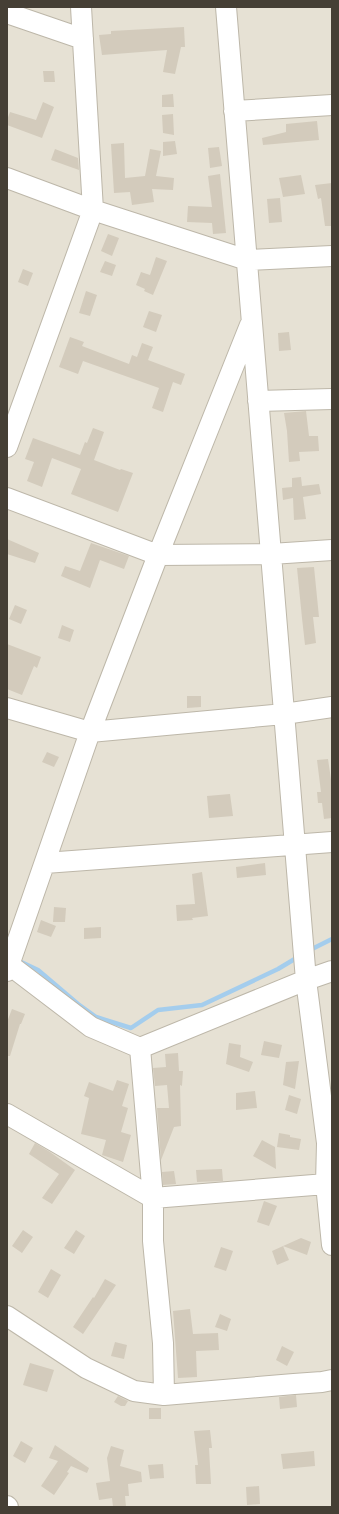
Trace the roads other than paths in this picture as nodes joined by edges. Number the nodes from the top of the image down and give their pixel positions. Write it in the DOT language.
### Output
graph roads {
  1 [pos="81,7"];
  2 [pos="226,7"];
  3 [pos="7,13"];
  4 [pos="83,39"];
  5 [pos="332,104"];
  6 [pos="234,111"];
  7 [pos="7,178"];
  8 [pos="94,210"];
  9 [pos="332,256"];
  10 [pos="246,260"];
  11 [pos="252,320"];
  12 [pos="332,399"];
  13 [pos="258,401"];
  14 [pos="7,447"];
  15 [pos="7,498"];
  16 [pos="332,550"];
  17 [pos="271,554"];
  18 [pos="158,555"];
  19 [pos="332,707"];
  20 [pos="7,708"];
  21 [pos="284,714"];
  22 [pos="90,732"];
  23 [pos="332,842"];
  24 [pos="294,845"];
  25 [pos="45,862"];
  26 [pos="8,966"];
  27 [pos="332,971"];
  28 [pos="306,980"];
  29 [pos="140,1048"];
  30 [pos="7,1114"];
  31 [pos="330,1143"];
  32 [pos="326,1184"];
  33 [pos="153,1198"];
  34 [pos="332,1245"];
  35 [pos="7,1316"];
  36 [pos="332,1380"];
  37 [pos="164,1395"];
  1 -- 4 [label="street"];
  2 -- 6 [label="street"];
  3 -- 4 [label="street"];
  4 -- 8 [label="street"];
  5 -- 6 [label="street"];
  6 -- 10 [label="street"];
  7 -- 8 [label="street"];
  8 -- 10 [label="street"];
  8 -- 14 [label="street"];
  9 -- 10 [label="street"];
  10 -- 11 [label="street"];
  11 -- 13 [label="street"];
  11 -- 18 [label="street"];
  12 -- 13 [label="street"];
  13 -- 17 [label="street"];
  15 -- 18 [label="street"];
  16 -- 17 [label="street"];
  17 -- 18 [label="street"];
  17 -- 21 [label="street"];
  18 -- 22 [label="street"];
  19 -- 21 [label="street"];
  20 -- 22 [label="street"];
  21 -- 22 [label="street"];
  21 -- 24 [label="street"];
  22 -- 25 [label="street"];
  23 -- 24 [label="street"];
  24 -- 25 [label="street"];
  24 -- 28 [label="street"];
  25 -- 26 [label="street"];
  26 -- 29 [label="street"];
  27 -- 28 [label="street"];
  28 -- 29 [label="street"];
  28 -- 31 [label="street"];
  29 -- 33 [label="street"];
  30 -- 33 [label="street"];
  31 -- 32 [label="street"];
  32 -- 33 [label="street"];
  32 -- 34 [label="street"];
  33 -- 37 [label="street"];
  35 -- 37 [label="street"];
  36 -- 37 [label="street"];
}
